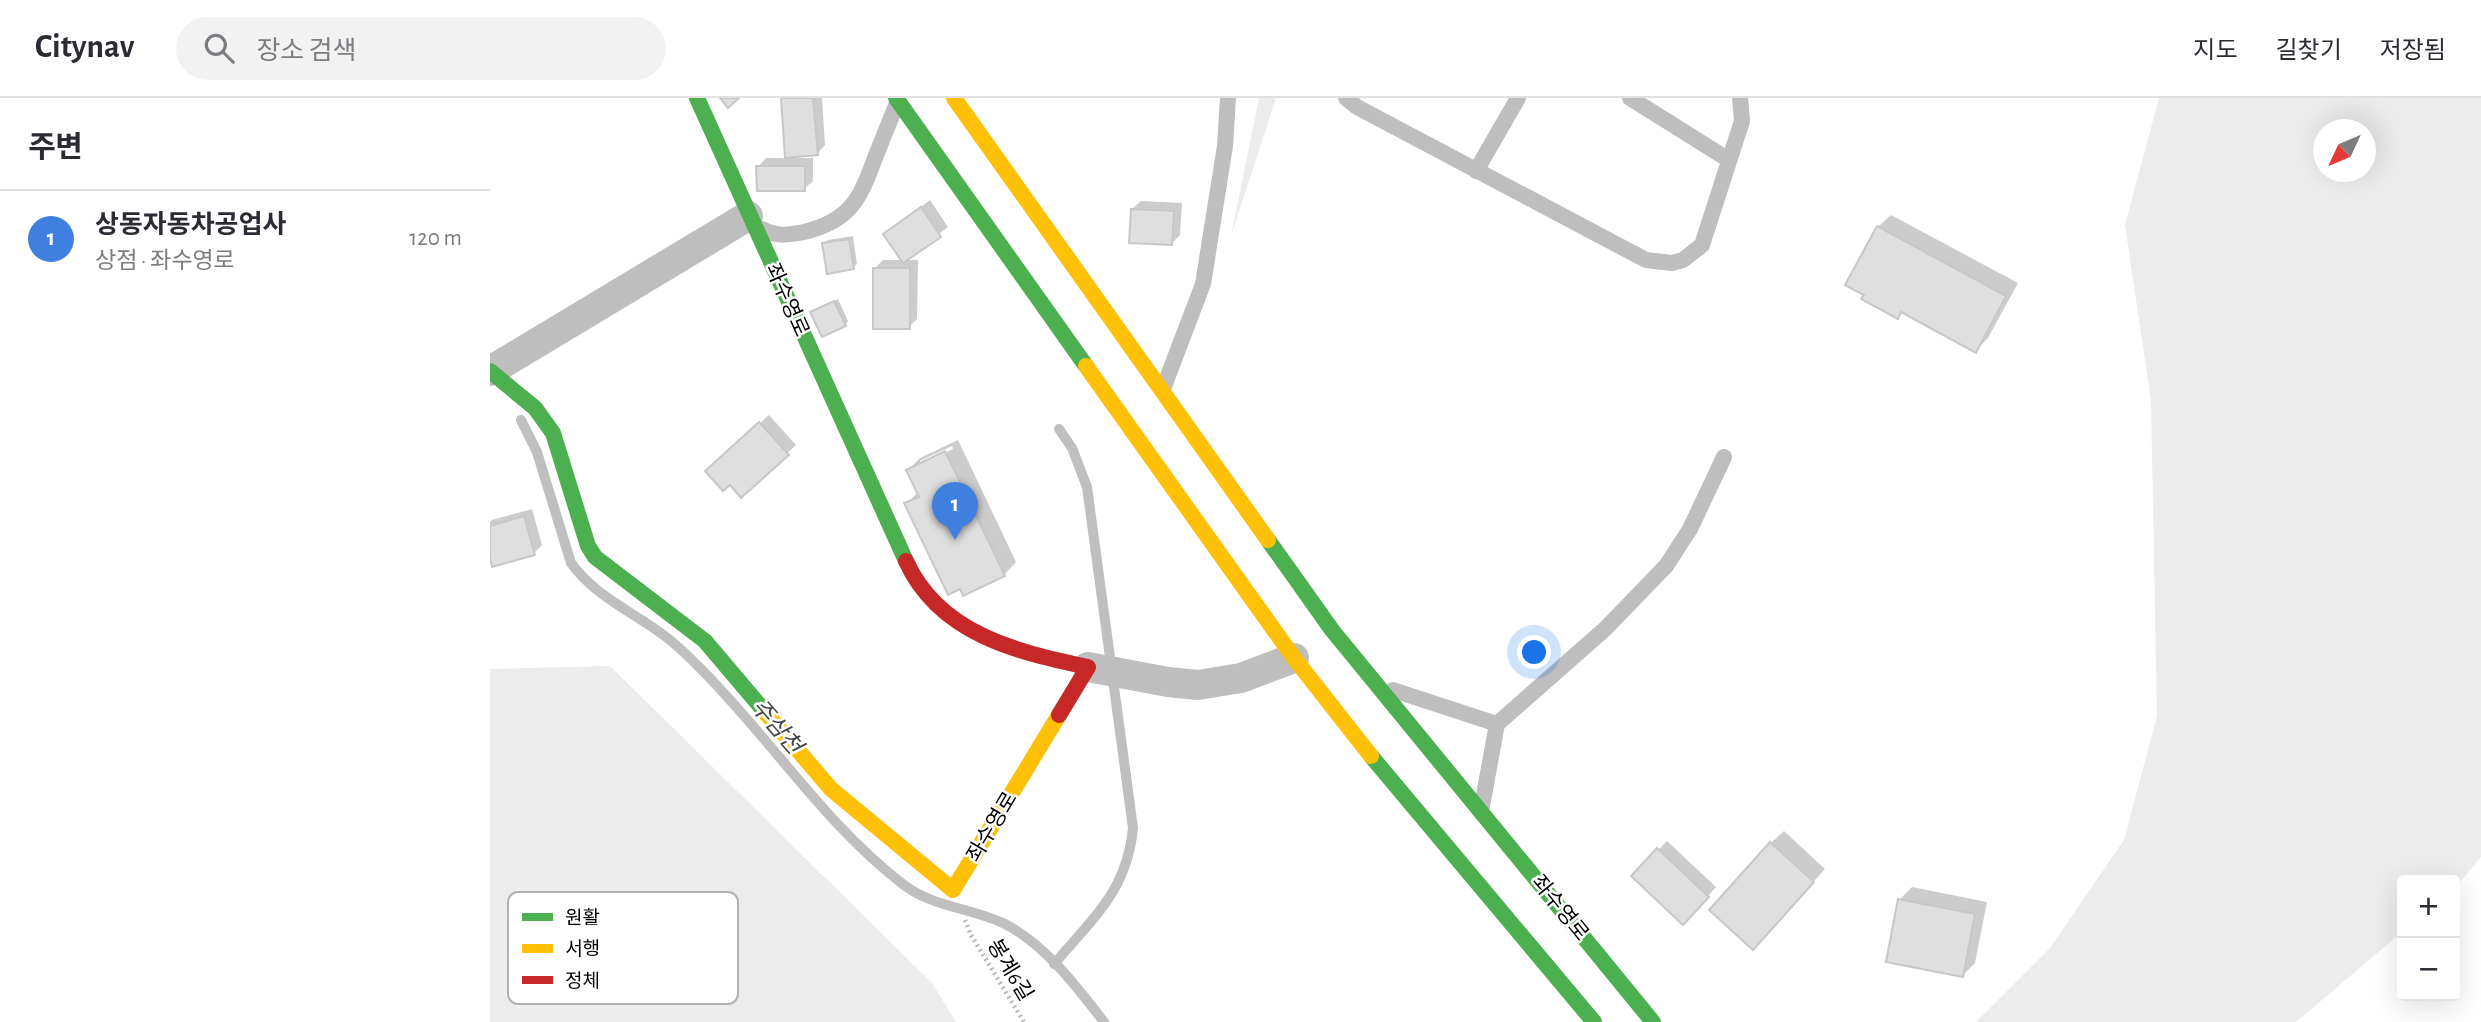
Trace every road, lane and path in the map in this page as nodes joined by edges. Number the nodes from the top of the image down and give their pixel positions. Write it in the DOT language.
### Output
graph roads {
  1 [pos="697,98"];
  2 [pos="954,98"];
  3 [pos="1228,98"];
  4 [pos="1346,98"];
  5 [pos="1518,98"];
  6 [pos="1630,98"];
  7 [pos="897,99"];
  8 [pos="1739,100"];
  9 [pos="1729,160"];
  10 [pos="1476,171"];
  11 [pos="751,219"];
  12 [pos="490,371"];
  13 [pos="1162,391"];
  14 [pos="1724,457"];
  15 [pos="1294,657"];
  16 [pos="1092,668"];
  17 [pos="1377,685"];
  18 [pos="1497,724"];
  19 [pos="1481,812"];
  20 [pos="971,935"];
  21 [pos="1024,1022"];
  22 [pos="1594,1022"];
  23 [pos="1653,1022"];
  1 -- 11 [label="street, 좌수영로"];
  2 -- 13 [label="street, 좌수영로"];
  3 -- 13 [label="lane"];
  4 -- 10 [label="lane"];
  5 -- 10 [label="lane"];
  6 -- 9 [label="lane"];
  7 -- 11 [label="lane"];
  7 -- 15 [label="street"];
  8 -- 9 [label="lane"];
  9 -- 10 [label="lane"];
  11 -- 12 [label="street, 좌수영로"];
  11 -- 16 [label="street, 좌수영로"];
  12 -- 16 [label="street, 좌수영로"];
  13 -- 17 [label="street, 좌수영로"];
  14 -- 18 [label="lane"];
  15 -- 16 [label="street"];
  15 -- 22 [label="street"];
  17 -- 18 [label="lane"];
  17 -- 19 [label="street, 좌수영로"];
  18 -- 19 [label="lane"];
  19 -- 23 [label="street, 좌수영로"];
  20 -- 21 [label="path, 봉계6길"];
}
